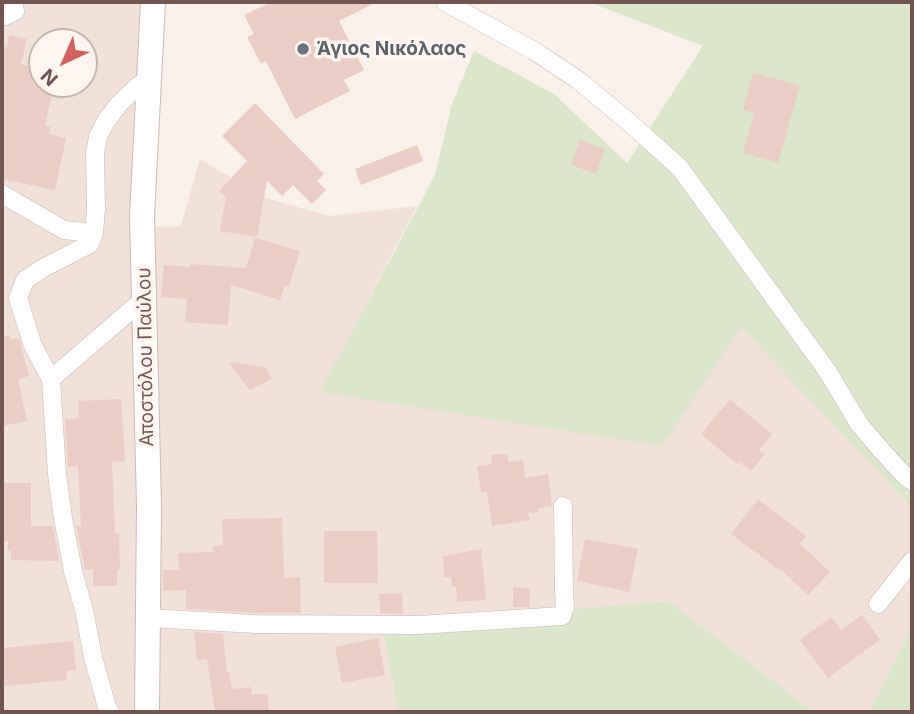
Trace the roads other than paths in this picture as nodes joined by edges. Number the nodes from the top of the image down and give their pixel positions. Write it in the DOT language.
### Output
graph roads {
  1 [pos="13,2"];
  2 [pos="153,2"];
  3 [pos="445,2"];
  4 [pos="2,16"];
  5 [pos="148,81"];
  6 [pos="2,194"];
  7 [pos="94,233"];
  8 [pos="145,298"];
  9 [pos="51,379"];
  10 [pos="912,481"];
  11 [pos="562,506"];
  12 [pos="912,561"];
  13 [pos="878,604"];
  14 [pos="148,618"];
  15 [pos="110,712"];
  16 [pos="147,712"];
  1 -- 4 [label="street"];
  2 -- 5 [label="street, Αποστόλου Παύλου"];
  3 -- 10 [label="street"];
  5 -- 7 [label="street"];
  5 -- 8 [label="street, Αποστόλου Παύλου"];
  6 -- 7 [label="street"];
  7 -- 9 [label="street"];
  8 -- 9 [label="street"];
  8 -- 14 [label="street, Αποστόλου Παύλου"];
  9 -- 15 [label="street"];
  11 -- 14 [label="street"];
  12 -- 13 [label="street"];
  14 -- 16 [label="street, Αποστόλου Παύλου"];
}
